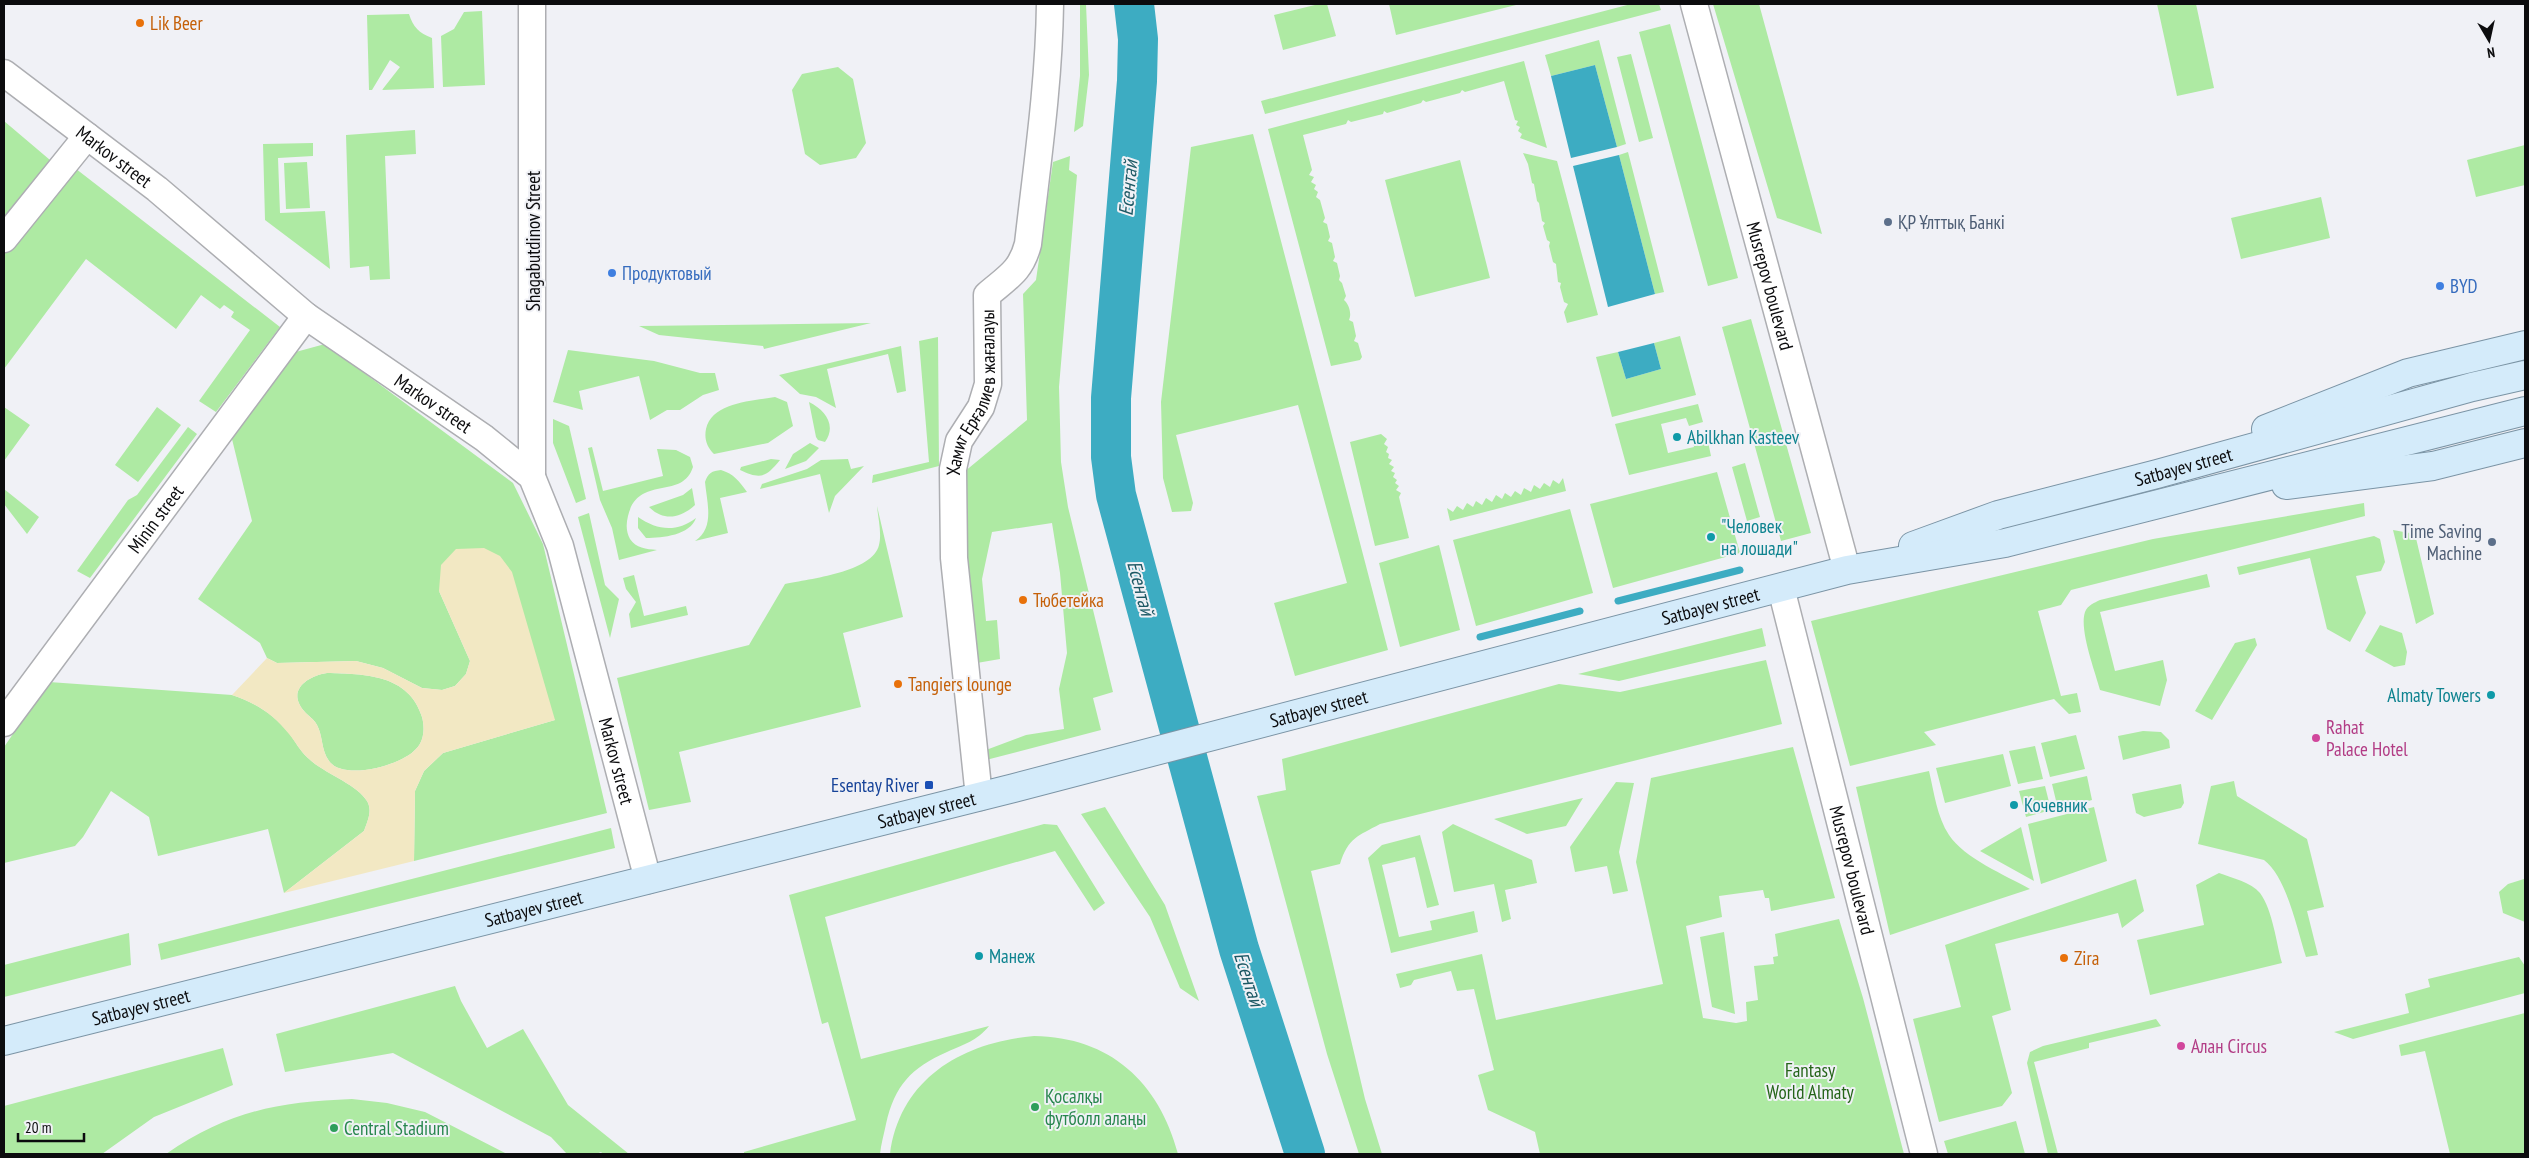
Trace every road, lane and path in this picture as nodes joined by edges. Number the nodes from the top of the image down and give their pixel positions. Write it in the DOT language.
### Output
graph roads {
  1 [pos="532,4"];
  2 [pos="1050,4"];
  3 [pos="1694,4"];
  4 [pos="4,74"];
  5 [pos="86,136"];
  6 [pos="4,239"];
  7 [pos="306,316"];
  8 [pos="2525,345"];
  9 [pos="2525,375"];
  10 [pos="2525,411"];
  11 [pos="2525,443"];
  12 [pos="2157,474"];
  13 [pos="532,477"];
  14 [pos="2166,501"];
  15 [pos="1847,570"];
  16 [pos="1781,588"];
  17 [pos="4,723"];
  18 [pos="979,797"];
  19 [pos="648,880"];
  20 [pos="4,1041"];
  21 [pos="1924,1154"];
  1 -- 13 [label="street, Shagabutdinov Street"];
  2 -- 18 [label="street, Хамит Ерғалиев жағалауы"];
  3 -- 15 [label="street, Musrepov boulevard"];
  4 -- 5 [label="street, Markov street"];
  5 -- 6 [label="street"];
  5 -- 7 [label="street, Markov street"];
  7 -- 13 [label="street, Markov street"];
  7 -- 17 [label="street, Minin street"];
  8 -- 12 [label="main road"];
  9 -- 12 [label="main road, Satbayev street"];
  10 -- 14 [label="main road, Satbayev street"];
  11 -- 14 [label="main road"];
  12 -- 15 [label="main road, Satbayev street"];
  13 -- 19 [label="street, Markov street"];
  14 -- 15 [label="main road, Satbayev street"];
  15 -- 16 [label="main road, Satbayev street"];
  16 -- 18 [label="main road, Satbayev street"];
  16 -- 21 [label="street, Musrepov boulevard"];
  18 -- 19 [label="main road, Satbayev street"];
  19 -- 20 [label="main road, Satbayev street"];
}
